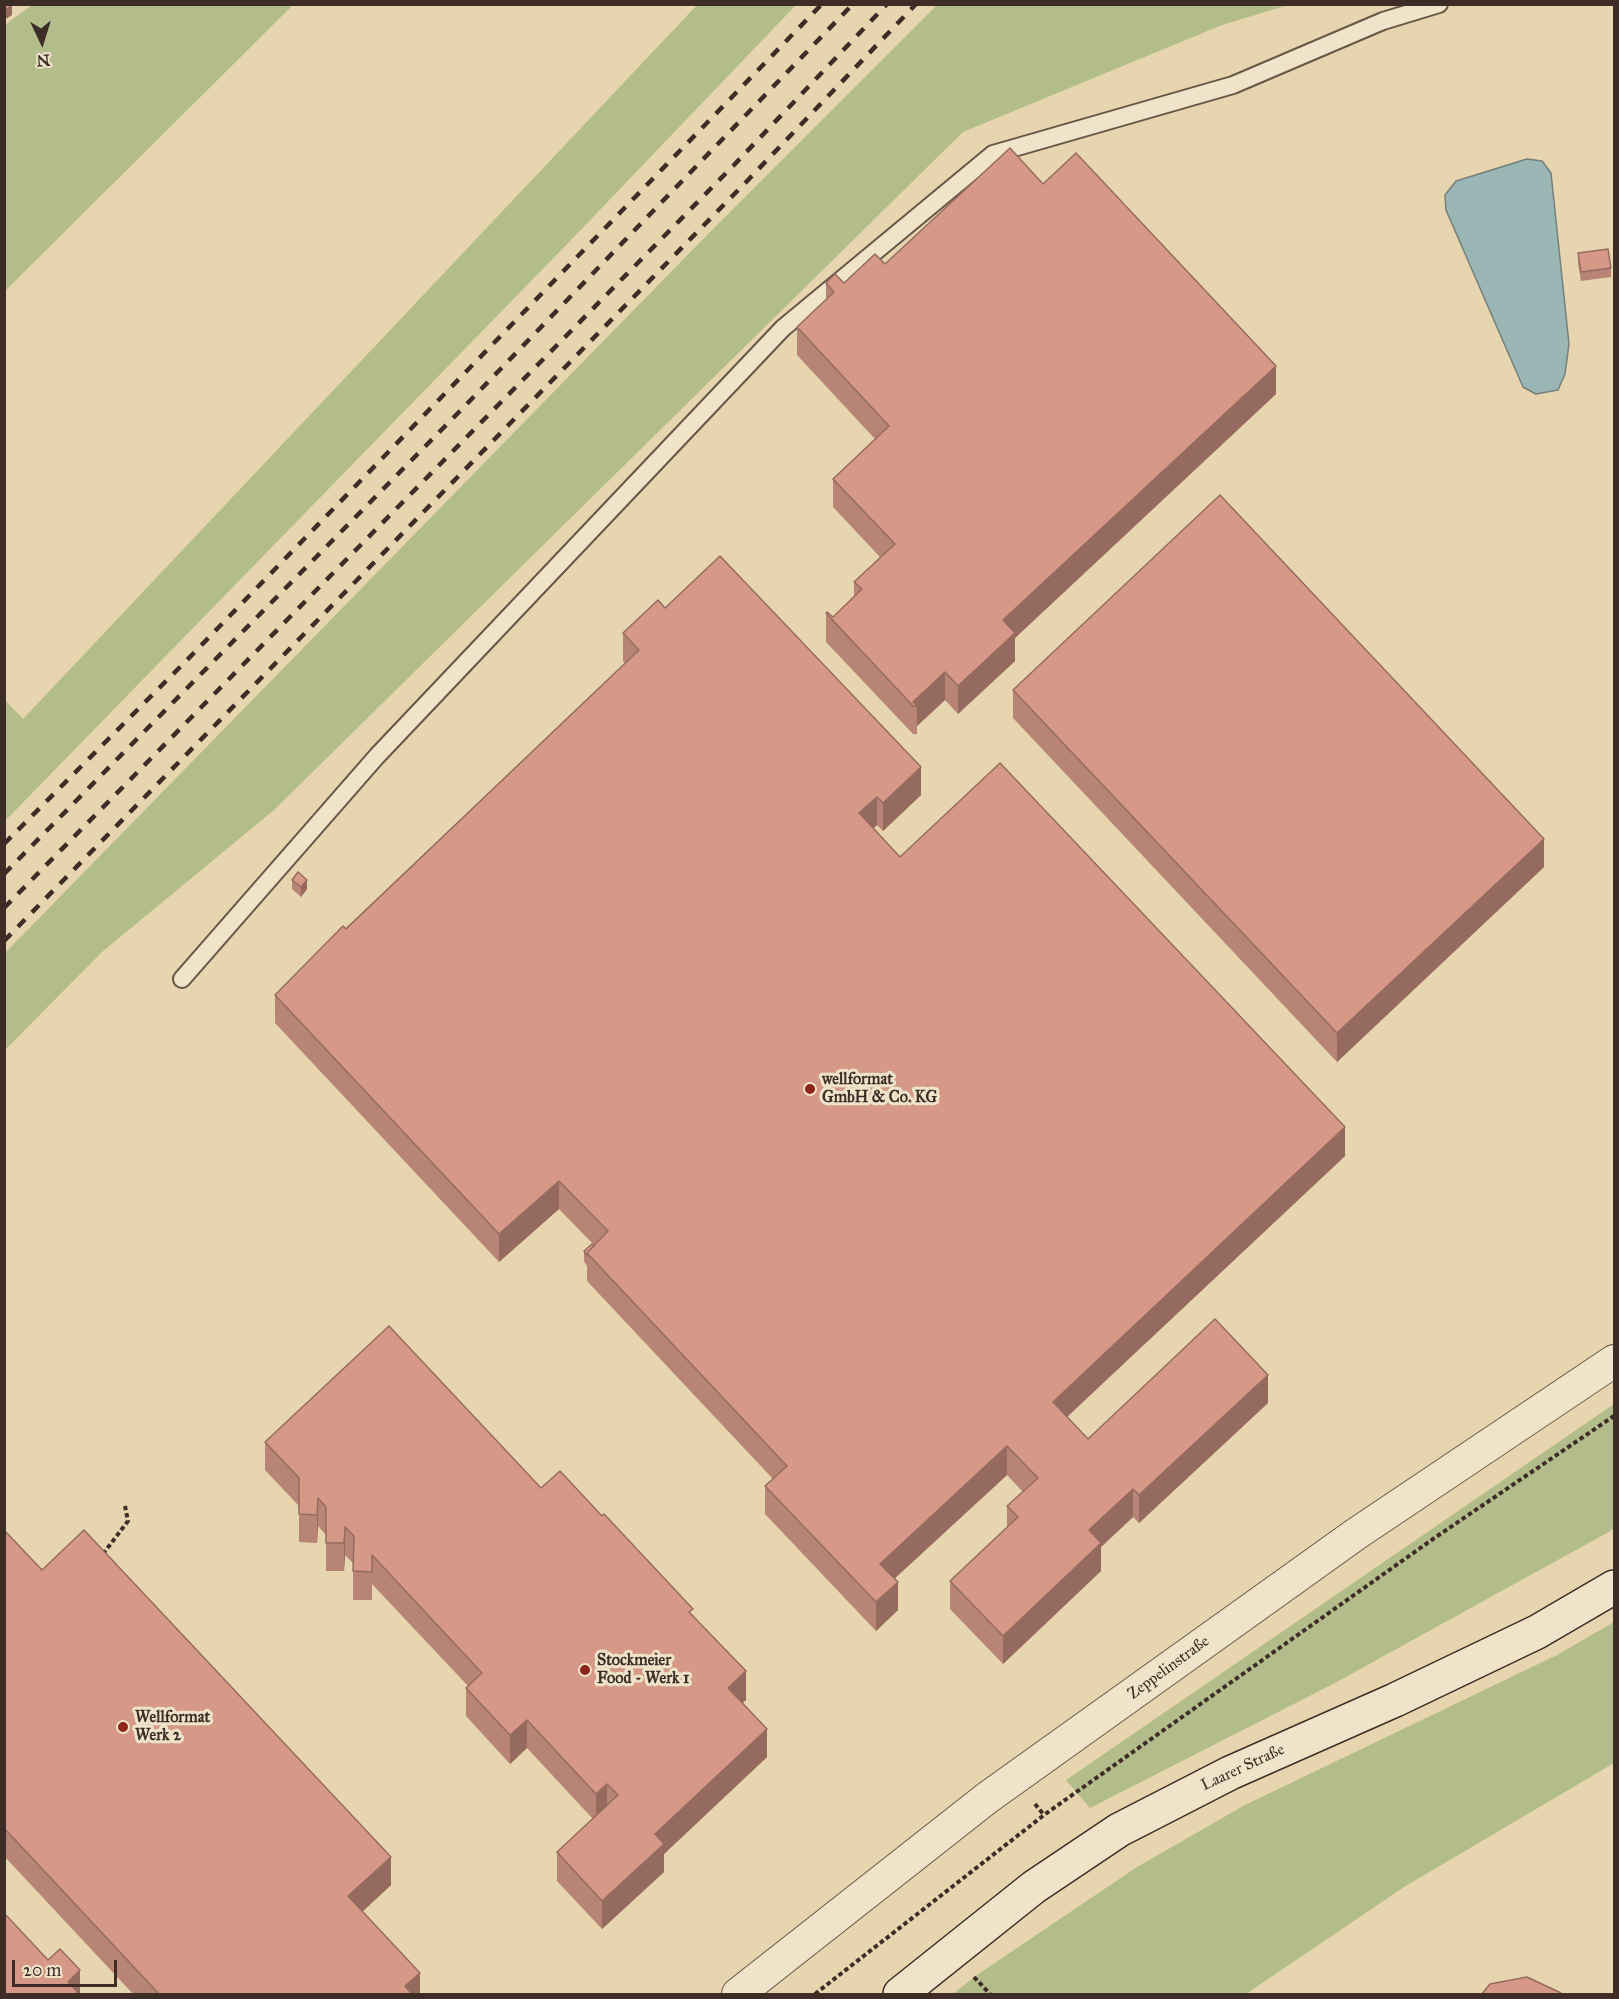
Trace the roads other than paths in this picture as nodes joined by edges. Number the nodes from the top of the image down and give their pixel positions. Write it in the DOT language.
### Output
graph roads {
  1 [pos="1439,4"];
  2 [pos="182,979"];
  3 [pos="1614,1361"];
  4 [pos="1614,1587"];
  5 [pos="738,1995"];
  6 [pos="900,1995"];
  1 -- 2 [label="lane"];
  3 -- 5 [label="street, Zeppelinstraße"];
  4 -- 6 [label="main road, Laarer Straße"];
}
